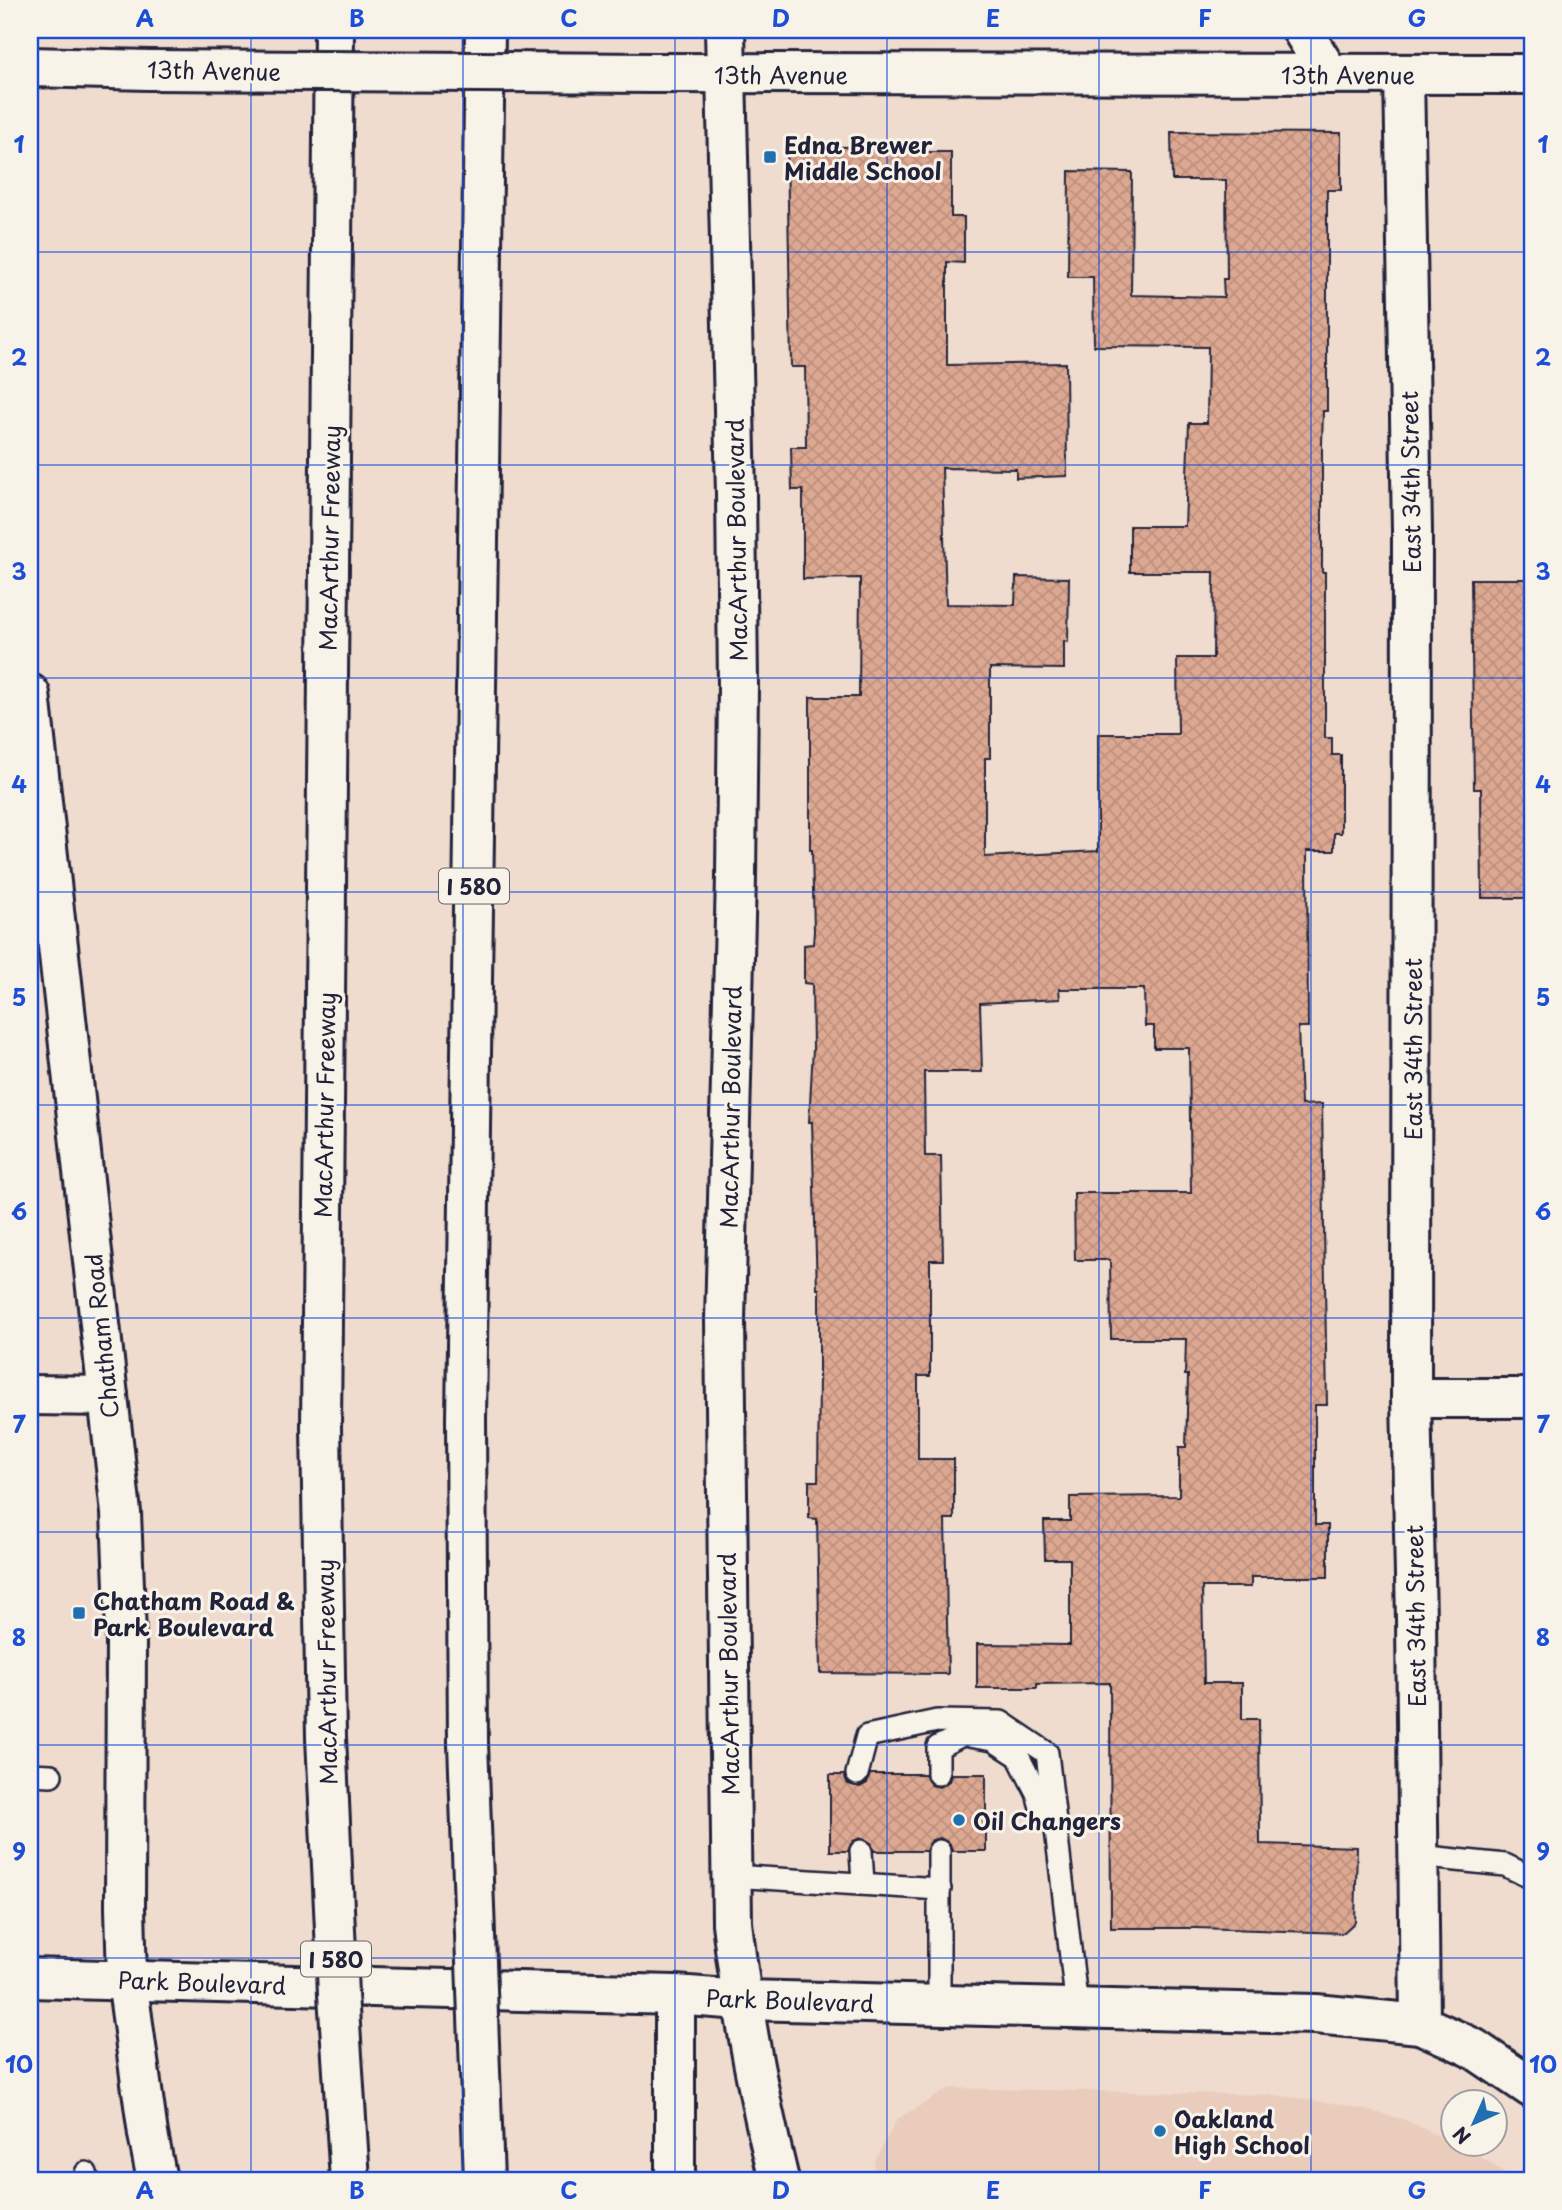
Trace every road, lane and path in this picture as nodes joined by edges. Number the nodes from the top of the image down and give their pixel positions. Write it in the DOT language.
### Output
graph roads {
  1 [pos="334,30"];
  2 [pos="485,30"];
  3 [pos="725,30"];
  4 [pos="1302,30"];
  5 [pos="30,67"];
  6 [pos="727,73"];
  7 [pos="1329,74"];
  8 [pos="1404,74"];
  9 [pos="1532,74"];
  10 [pos="31,715"];
  11 [pos="30,1395"];
  12 [pos="108,1396"];
  13 [pos="1411,1398"];
  14 [pos="1532,1398"];
  15 [pos="856,1774"];
  16 [pos="938,1774"];
  17 [pos="861,1851"];
  18 [pos="939,1851"];
  19 [pos="1418,1856"];
  20 [pos="731,1876"];
  21 [pos="1532,1878"];
  22 [pos="1062,1882"];
  23 [pos="863,1883"];
  24 [pos="940,1889"];
  25 [pos="30,1978"];
  26 [pos="127,1980"];
  27 [pos="675,1995"];
  28 [pos="741,2000"];
  29 [pos="939,2005"];
  30 [pos="1077,2008"];
  31 [pos="1420,2024"];
  32 [pos="1532,2088"];
  33 [pos="157,2180"];
  34 [pos="350,2180"];
  35 [pos="484,2180"];
  36 [pos="675,2180"];
  37 [pos="779,2180"];
  1 -- 34 [label="main road, MacArthur Freeway / I 580, bridge"];
  2 -- 35 [label="main road, I 580, bridge"];
  3 -- 6 [label="main road, MacArthur Boulevard"];
  4 -- 7 [label="main road"];
  5 -- 6 [label="main road, 13th Avenue, bridge"];
  6 -- 7 [label="main road, 13th Avenue"];
  6 -- 20 [label="main road, MacArthur Boulevard"];
  7 -- 8 [label="main road, 13th Avenue"];
  8 -- 9 [label="main road, 13th Avenue"];
  8 -- 13 [label="main road, East 34th Street"];
  10 -- 12 [label="main road, Chatham Road"];
  11 -- 12 [label="main road"];
  12 -- 26 [label="main road, Chatham Road"];
  13 -- 14 [label="main road"];
  13 -- 19 [label="main road, East 34th Street"];
  15 -- 22 [label="lane"];
  16 -- 22 [label="lane"];
  17 -- 23 [label="lane"];
  18 -- 24 [label="lane"];
  19 -- 21 [label="lane"];
  19 -- 31 [label="main road, East 34th Street"];
  20 -- 23 [label="lane"];
  20 -- 28 [label="main road, MacArthur Boulevard"];
  22 -- 30 [label="lane"];
  23 -- 24 [label="lane"];
  24 -- 29 [label="lane"];
  25 -- 26 [label="main road, Park Boulevard"];
  26 -- 27 [label="main road, Park Boulevard"];
  26 -- 33 [label="main road, Chatham Road"];
  27 -- 28 [label="main road, Park Boulevard"];
  27 -- 36 [label="main road"];
  28 -- 29 [label="main road, Park Boulevard"];
  28 -- 37 [label="main road, MacArthur Boulevard"];
  29 -- 30 [label="main road, Park Boulevard"];
  30 -- 31 [label="main road, Park Boulevard"];
  31 -- 32 [label="main road, Park Boulevard"];
}
